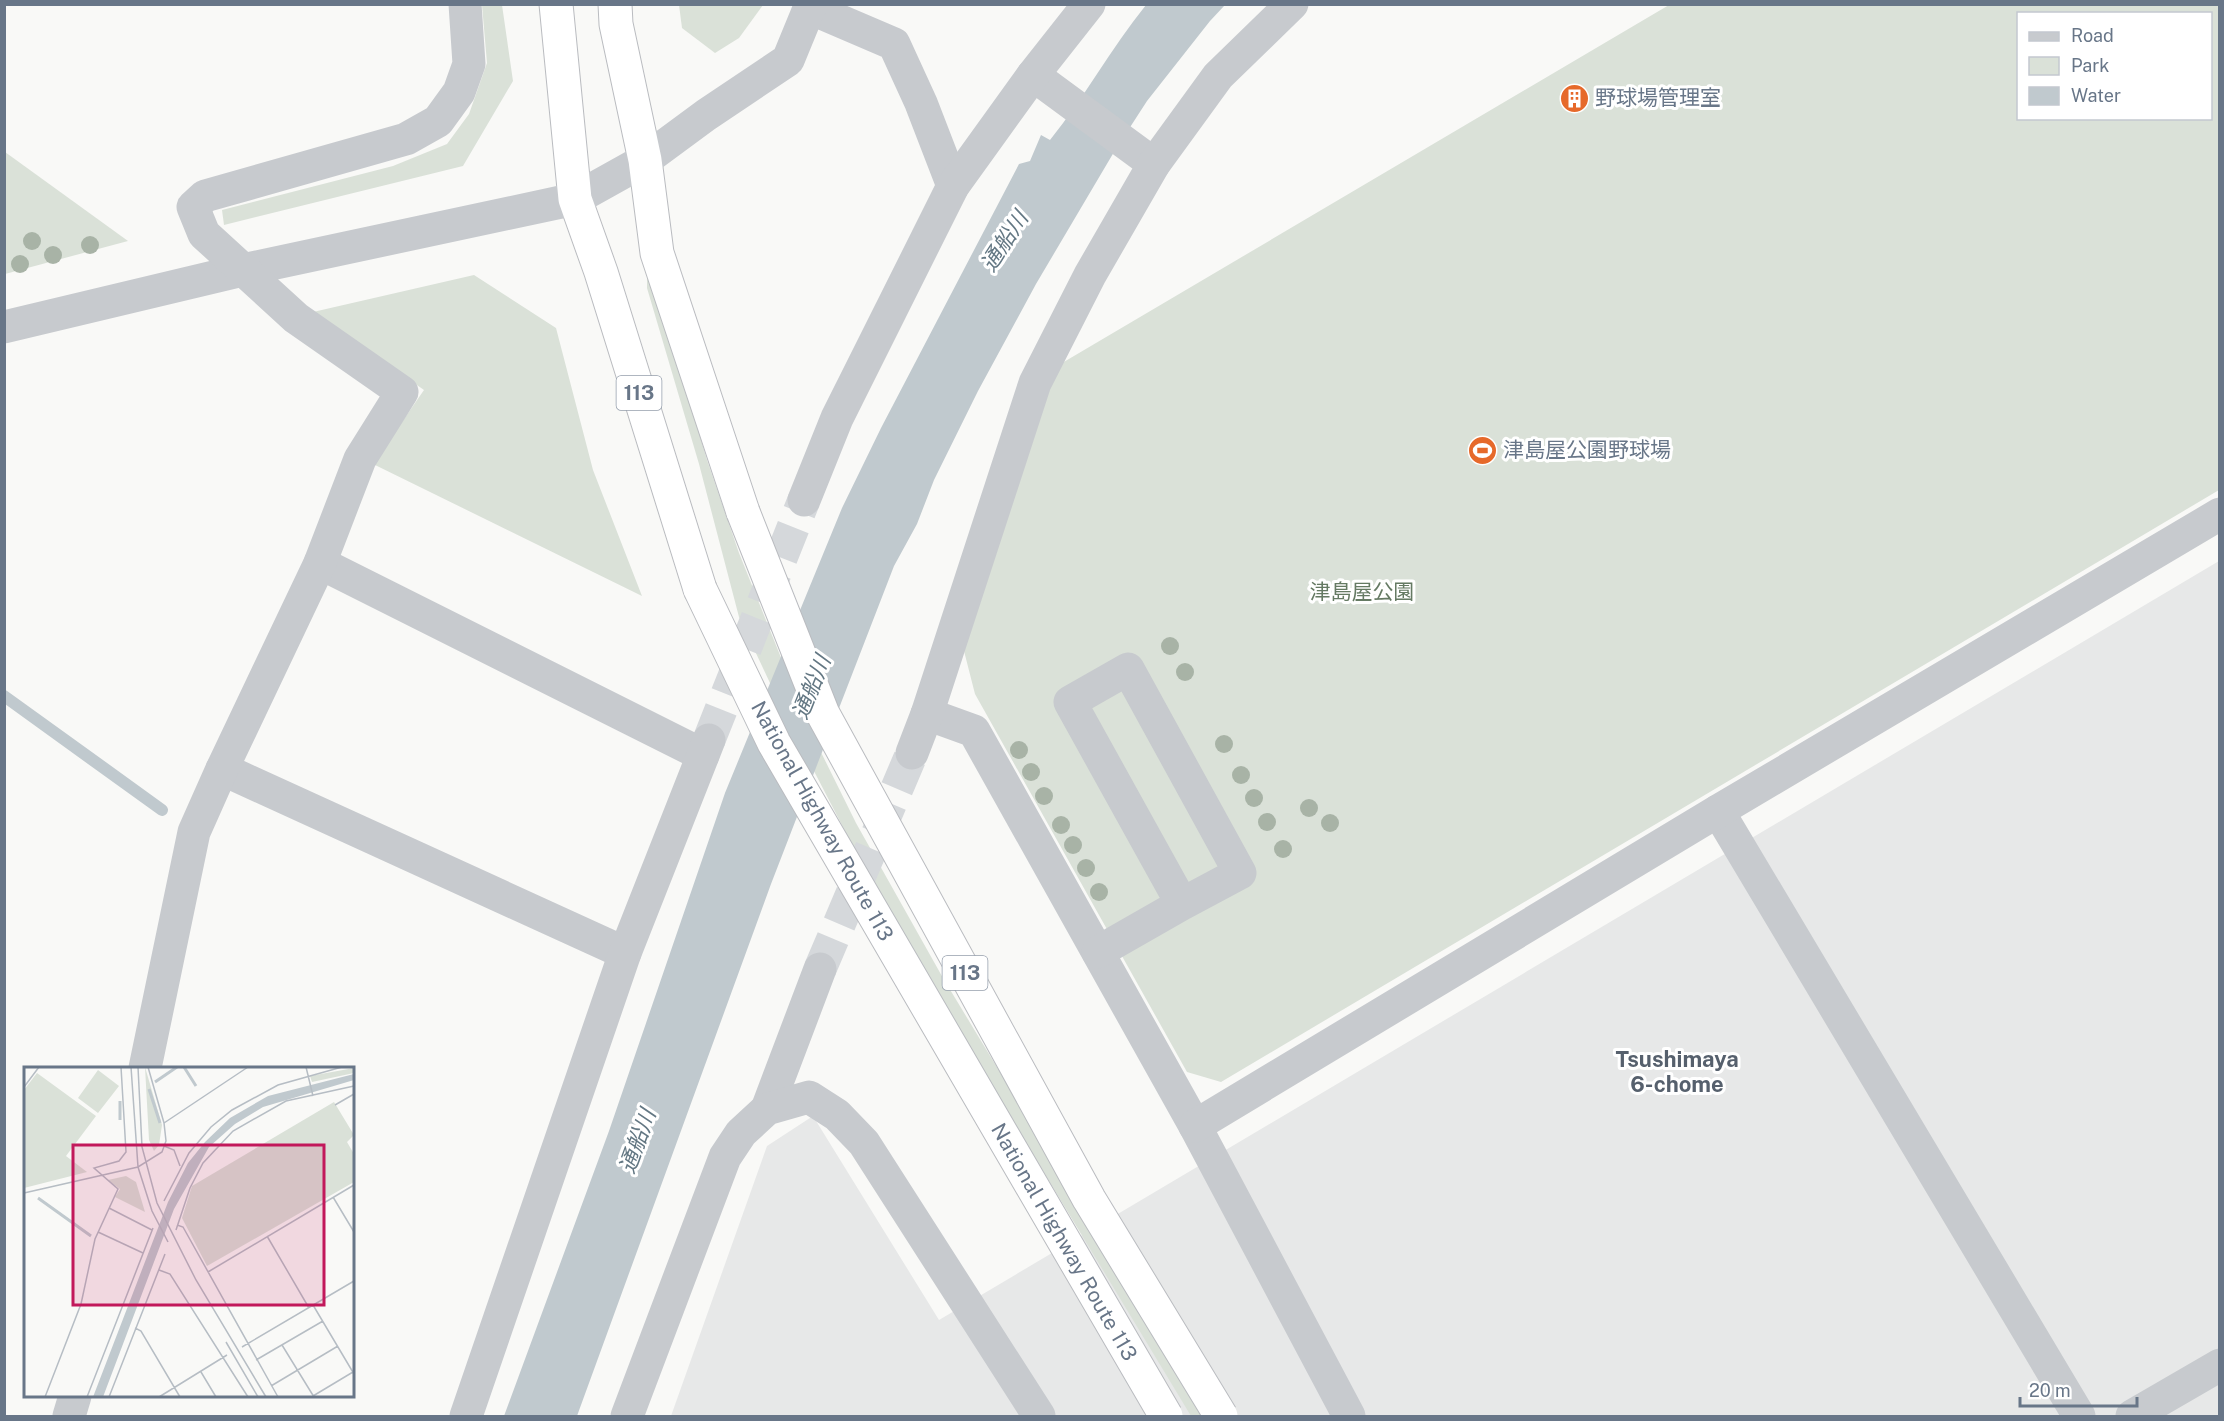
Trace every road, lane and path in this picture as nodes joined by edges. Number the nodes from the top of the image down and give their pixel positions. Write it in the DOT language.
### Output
graph roads {
  1 [pos="465,4"];
  2 [pos="556,4"];
  3 [pos="615,4"];
  4 [pos="1089,4"];
  5 [pos="1292,4"];
  6 [pos="811,6"];
  7 [pos="1033,75"];
  8 [pos="645,160"];
  9 [pos="1154,164"];
  10 [pos="953,186"];
  11 [pos="575,199"];
  12 [pos="243,270"];
  13 [pos="4,327"];
  14 [pos="804,500"];
  15 [pos="2220,514"];
  16 [pos="320,563"];
  17 [pos="927,714"];
  18 [pos="912,753"];
  19 [pos="222,769"];
  20 [pos="1718,811"];
  21 [pos="1182,904"];
  22 [pos="1098,952"];
  23 [pos="625,953"];
  24 [pos="820,969"];
  25 [pos="145,1067"];
  26 [pos="767,1109"];
  27 [pos="1195,1126"];
  28 [pos="2220,1365"];
  29 [pos="74,1397"];
  30 [pos="69,1416"];
  31 [pos="466,1416"];
  32 [pos="627,1416"];
  33 [pos="1039,1416"];
  34 [pos="1166,1416"];
  35 [pos="1221,1416"];
  36 [pos="1349,1416"];
  37 [pos="2079,1416"];
  38 [pos="2132,1416"];
  1 -- 12 [label="street"];
  2 -- 11 [label="highway, National Highway Route 113 / 113"];
  3 -- 8 [label="highway, National Highway Route 113 / 113"];
  4 -- 7 [label="street"];
  5 -- 9 [label="street"];
  6 -- 8 [label="street"];
  6 -- 10 [label="street"];
  7 -- 9 [label="street"];
  7 -- 10 [label="street"];
  8 -- 11 [label="street"];
  8 -- 35 [label="highway, National Highway Route 113 / 113, bridge"];
  9 -- 17 [label="street"];
  10 -- 14 [label="street"];
  11 -- 12 [label="street"];
  11 -- 34 [label="highway, National Highway Route 113 / 113, bridge"];
  12 -- 13 [label="street"];
  12 -- 16 [label="street"];
  15 -- 20 [label="street"];
  16 -- 19 [label="street"];
  16 -- 23 [label="street"];
  17 -- 18 [label="street"];
  17 -- 22 [label="street"];
  19 -- 23 [label="street"];
  19 -- 25 [label="street"];
  20 -- 27 [label="street"];
  20 -- 37 [label="street"];
  21 -- 21 [label="street"];
  21 -- 22 [label="street"];
  22 -- 27 [label="street"];
  23 -- 31 [label="street"];
  24 -- 26 [label="street"];
  26 -- 32 [label="street"];
  26 -- 33 [label="street"];
  27 -- 36 [label="street"];
  28 -- 38 [label="street"];
  29 -- 30 [label="street"];
}
